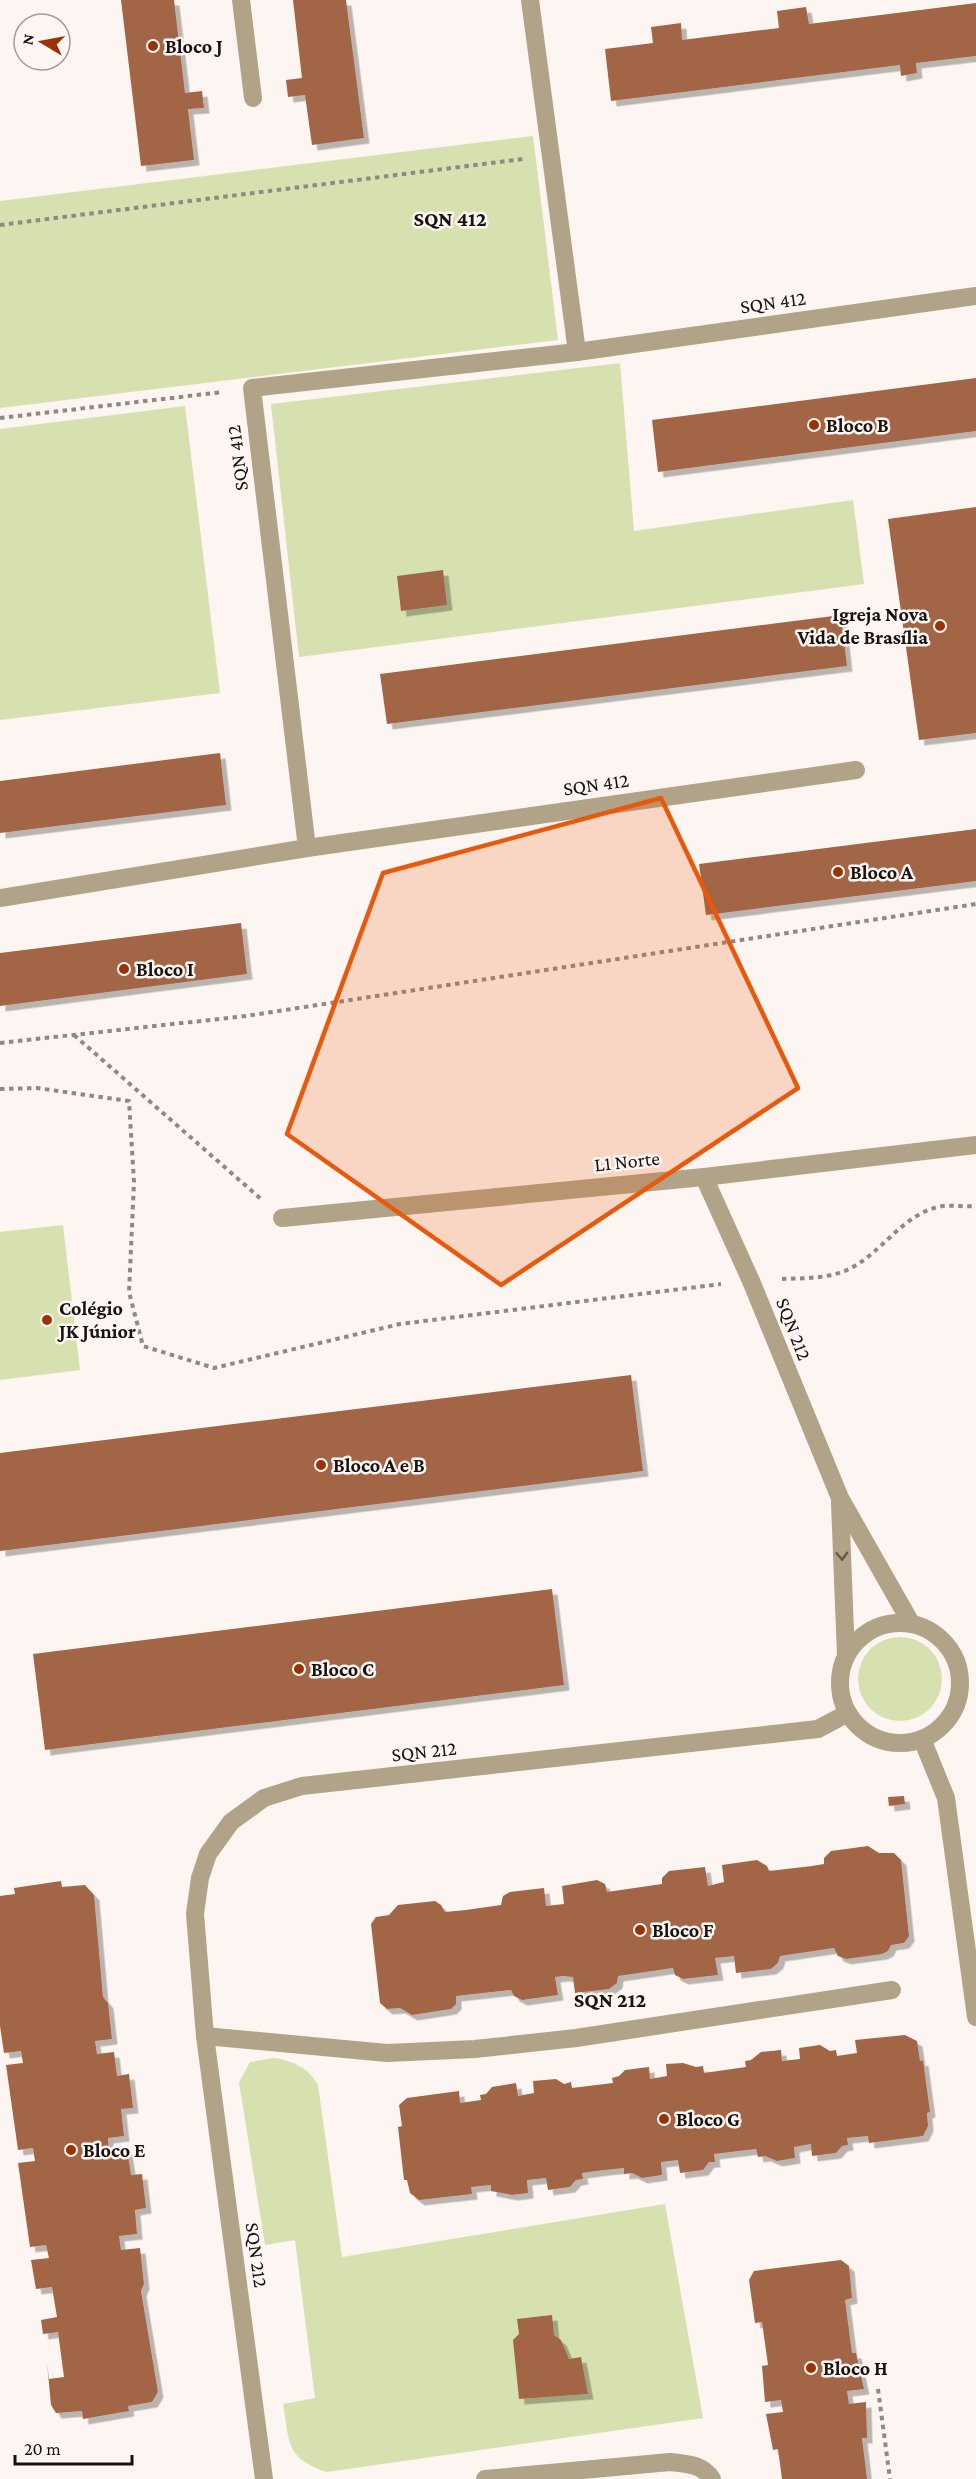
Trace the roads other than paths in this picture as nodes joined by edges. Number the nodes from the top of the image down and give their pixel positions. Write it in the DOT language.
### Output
graph roads {
  1 [pos="241,0"];
  2 [pos="530,0"];
  3 [pos="253,98"];
  4 [pos="976,296"];
  5 [pos="577,352"];
  6 [pos="856,770"];
  7 [pos="307,848"];
  8 [pos="0,898"];
  9 [pos="976,1145"];
  10 [pos="704,1176"];
  11 [pos="282,1218"];
  12 [pos="840,1498"];
  13 [pos="911,1623"];
  14 [pos="846,1656"];
  15 [pos="848,1713"];
  16 [pos="922,1739"];
  17 [pos="892,1990"];
  18 [pos="976,2017"];
  19 [pos="206,2036"];
  20 [pos="264,2479"];
  21 [pos="485,2479"];
  22 [pos="712,2479"];
  1 -- 3 [label="street"];
  2 -- 5 [label="street"];
  4 -- 5 [label="street, SQN 412"];
  5 -- 7 [label="street, SQN 412"];
  6 -- 7 [label="street, SQN 412"];
  7 -- 8 [label="street, SQN 412"];
  9 -- 10 [label="street, L1 Norte"];
  10 -- 11 [label="street, L1 Norte"];
  10 -- 12 [label="street, SQN 212"];
  12 -- 13 [label="street, SQN 212"];
  12 -- 14 [label="street, SQN 212, one-way"];
  13 -- 14 [label="street"];
  13 -- 16 [label="street"];
  14 -- 15 [label="street"];
  15 -- 16 [label="street"];
  15 -- 19 [label="street, SQN 212"];
  16 -- 18 [label="street"];
  17 -- 19 [label="street"];
  19 -- 20 [label="street, SQN 212"];
  21 -- 22 [label="street"];
}
